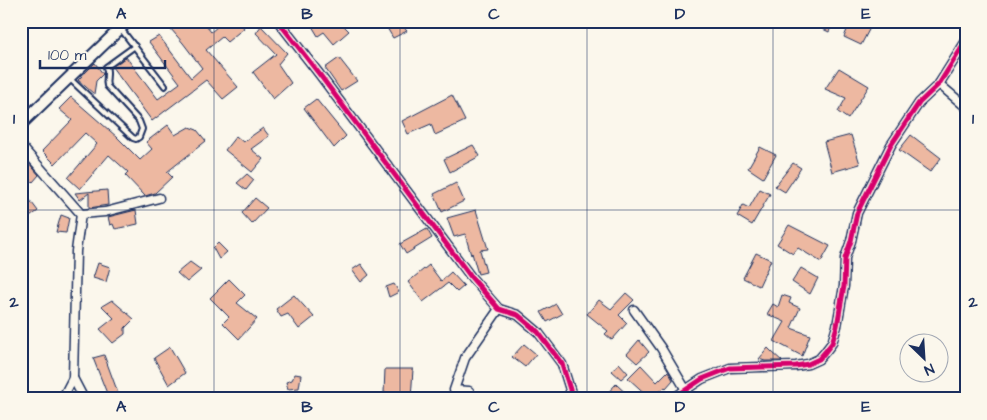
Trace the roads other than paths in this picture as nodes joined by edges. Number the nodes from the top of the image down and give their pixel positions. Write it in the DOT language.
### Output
graph roads {
  1 [pos="278,21"];
  2 [pos="125,25"];
  3 [pos="966,42"];
  4 [pos="135,46"];
  5 [pos="69,78"];
  6 [pos="939,84"];
  7 [pos="165,86"];
  8 [pos="966,107"];
  9 [pos="21,124"];
  10 [pos="21,146"];
  11 [pos="159,198"];
  12 [pos="81,214"];
  13 [pos="499,309"];
  14 [pos="634,310"];
  15 [pos="73,378"];
  16 [pos="686,390"];
  17 [pos="62,399"];
  18 [pos="84,399"];
  19 [pos="467,399"];
  20 [pos="573,399"];
  21 [pos="672,399"];
  1 -- 13 [label="street"];
  2 -- 4 [label="lane"];
  2 -- 5 [label="main road"];
  3 -- 6 [label="street"];
  4 -- 5 [label="lane"];
  4 -- 7 [label="lane"];
  5 -- 9 [label="main road"];
  6 -- 8 [label="street"];
  6 -- 16 [label="street"];
  10 -- 12 [label="street"];
  11 -- 12 [label="street"];
  12 -- 15 [label="street"];
  13 -- 19 [label="street"];
  13 -- 20 [label="street"];
  14 -- 16 [label="street"];
  15 -- 17 [label="street"];
  15 -- 18 [label="street"];
  16 -- 21 [label="street"];
}
